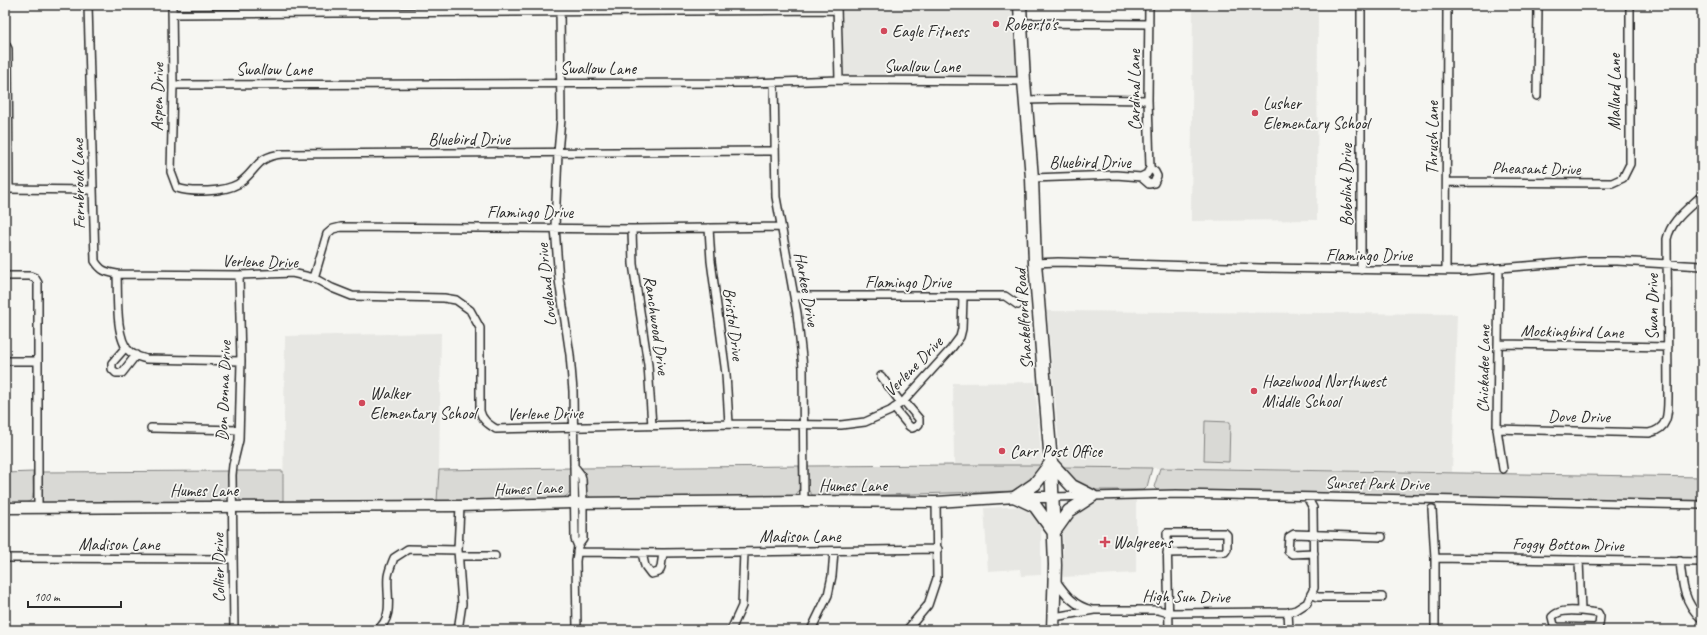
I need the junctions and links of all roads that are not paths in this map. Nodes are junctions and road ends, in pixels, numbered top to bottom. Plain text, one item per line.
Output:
1 (88, 5) edge
2 (172, 5) edge
3 (1020, 5) edge
4 (1150, 5) edge
5 (1360, 5) edge
6 (1446, 5) edge
7 (1538, 5) edge
8 (1630, 5) edge
9 (837, 7) edge
10 (560, 8) edge
11 (172, 14) junction
12 (1020, 23) junction
13 (1149, 24) junction
14 (5, 43) edge
15 (838, 80) junction
16 (1024, 81) junction
17 (561, 83) junction
18 (774, 83) junction
19 (173, 84) junction
20 (1537, 96) dead end
21 (1026, 100) junction
22 (1148, 100) junction
23 (774, 151) junction
24 (558, 153) junction
25 (1146, 173) joint
26 (1032, 178) junction
27 (1623, 178) joint
28 (1447, 182) junction
29 (177, 188) joint
30 (7, 189) edge
31 (93, 190) junction
32 (1702, 195) edge
33 (555, 227) junction
34 (780, 227) junction
35 (632, 228) junction
36 (709, 228) junction
37 (1036, 263) junction
38 (1667, 263) junction
39 (1702, 266) edge
40 (1499, 268) junction
41 (1362, 270) junction
42 (1446, 270) junction
43 (117, 274) junction
44 (239, 275) junction
45 (5, 276) edge
46 (314, 278) junction
47 (794, 296) junction
48 (963, 297) junction
49 (1018, 305) dead end
50 (1499, 344) junction
51 (126, 347) junction
52 (1668, 347) junction
53 (136, 355) junction
54 (5, 361) edge
55 (37, 361) junction
56 (240, 361) junction
57 (881, 376) dead end
58 (902, 402) junction
59 (894, 408) junction
60 (729, 424) junction
61 (804, 425) junction
62 (652, 426) junction
63 (574, 427) junction
64 (151, 428) dead end
65 (1660, 429) joint
66 (239, 430) junction
67 (1498, 430) junction
68 (1051, 463) junction
69 (1503, 469) dead end
70 (1092, 496) junction
71 (1016, 497) junction
72 (1052, 497) junction
73 (1307, 497) junction
74 (804, 501) junction
75 (579, 502) junction
76 (936, 502) junction
77 (1702, 505) edge
78 (233, 506) junction
79 (460, 506) junction
80 (38, 507) junction
81 (5, 508) edge
82 (1432, 509) dead end
83 (1054, 532) junction
84 (1314, 535) junction
85 (1382, 536) dead end
86 (577, 549) junction
87 (938, 549) junction
88 (642, 552) junction
89 (744, 552) junction
90 (834, 552) junction
91 (459, 553) junction
92 (663, 553) junction
93 (1167, 553) junction
94 (1314, 553) junction
95 (495, 556) dead end
96 (5, 558) edge
97 (1435, 558) junction
98 (233, 559) junction
99 (1579, 560) junction
100 (1680, 562) junction
101 (1702, 562) edge
102 (1056, 581) junction
103 (1311, 594) junction
104 (1382, 597) dead end
105 (1094, 610) junction
106 (1581, 611) junction
107 (1288, 612) junction
108 (1169, 613) junction
109 (1054, 617) junction
110 (1702, 619) edge
111 (234, 630) edge
112 (377, 630) edge
113 (458, 630) edge
114 (577, 630) edge
115 (731, 630) edge
116 (811, 630) edge
117 (907, 630) edge
118 (1053, 630) edge
119 (1169, 630) edge
120 (1289, 630) edge
121 (1435, 630) edge

1 - 31 street, Fernbrook Lane
2 - 11 street, Aspen Drive
3 - 12 main road, Shackelford Road
4 - 13 street, Cardinal Lane
5 - 41 street, Bobolink Drive
6 - 28 street, Thrush Lane
7 - 20 street
8 - 27 street, Mallard Lane
9 - 10 street
9 - 15 street
10 - 11 street
10 - 17 street, Loveland Drive
11 - 19 street, Aspen Drive
12 - 13 street
12 - 16 main road, Shackelford Road
13 - 22 street, Cardinal Lane
14 - 30 street
15 - 16 street, Swallow Lane
15 - 18 street, Swallow Lane
16 - 21 main road, Shackelford Road
17 - 18 street, Swallow Lane
17 - 19 street, Swallow Lane
17 - 24 street, Loveland Drive
18 - 23 street, Harkee Drive
19 - 29 street, Aspen Drive
21 - 22 street
21 - 26 main road, Shackelford Road
22 - 25 street, Cardinal Lane
23 - 24 street, Bluebird Drive
23 - 34 street, Harkee Drive
24 - 29 street, Bluebird Drive
24 - 33 street, Loveland Drive
25 - 26 street, Bluebird Drive
26 - 37 main road, Shackelford Road
27 - 28 street, Pheasant Drive
28 - 42 street, Thrush Lane
30 - 31 street
31 - 43 street, Fernbrook Lane
32 - 38 street, Swan Drive
33 - 35 street, Flamingo Drive
33 - 46 street, Flamingo Drive
33 - 63 street, Loveland Drive
34 - 36 street, Flamingo Drive
34 - 47 street, Harkee Drive
35 - 36 street, Flamingo Drive
35 - 62 street, Ranchwood Drive
36 - 60 street, Bristol Drive
37 - 41 street, Flamingo Drive
37 - 68 main road, Shackelford Road
38 - 39 street, Flamingo Drive
38 - 40 street, Flamingo Drive
38 - 52 street, Swan Drive
40 - 42 street, Flamingo Drive
40 - 50 street, Chickadee Lane
41 - 42 street, Flamingo Drive
43 - 44 street, Verlene Drive
43 - 51 street
44 - 46 street, Verlene Drive
44 - 56 street, Don Donna Drive
45 - 55 street
46 - 63 street, Verlene Drive
47 - 48 street, Flamingo Drive
47 - 61 street, Harkee Drive
48 - 49 street, Flamingo Drive
48 - 58 street, Verlene Drive
50 - 52 street, Mockingbird Lane
50 - 67 street, Chickadee Lane
51 - 53 street
51 - 53 street
52 - 65 street, Swan Drive
53 - 56 street
54 - 55 street
55 - 80 street
56 - 66 street, Don Donna Drive
57 - 58 street
58 - 59 street, Verlene Drive
58 - 59 street
59 - 61 street, Verlene Drive
60 - 61 street, Verlene Drive
60 - 62 street, Verlene Drive
61 - 74 street, Harkee Drive
62 - 63 street, Verlene Drive
63 - 75 street, Loveland Drive
64 - 66 street
65 - 67 street, Dove Drive
66 - 78 street, Don Donna Drive
67 - 69 street, Chickadee Lane
68 - 70 main road
68 - 71 main road
68 - 72 main road, Shackelford Road
70 - 72 street, Sunset Park Drive
70 - 73 street, Sunset Park Drive
70 - 83 main road
71 - 72 street, Humes Lane
71 - 76 street, Humes Lane
71 - 83 main road
72 - 83 main road, Shackelford Road
73 - 77 street, Sunset Park Drive
73 - 84 street
74 - 75 street, Humes Lane
74 - 76 street, Humes Lane
75 - 79 street, Humes Lane
75 - 86 street, Loveland Drive
76 - 87 street
78 - 79 street, Humes Lane
78 - 80 street, Humes Lane
78 - 98 street, Collier Drive
79 - 91 street
80 - 81 street, Humes Lane
82 - 97 street
83 - 102 main road, Shackelford Road
84 - 85 street
84 - 94 street
84 - 94 street
86 - 88 street, Madison Lane
86 - 114 street, Loveland Drive
87 - 90 street, Madison Lane
87 - 117 street
88 - 92 street, Madison Lane
88 - 92 street
89 - 90 street, Madison Lane
89 - 92 street, Madison Lane
89 - 115 street
90 - 116 street
91 - 95 street
91 - 112 street
91 - 113 street
93 - 93 street
93 - 108 street
94 - 103 street
96 - 98 street, Madison Lane
97 - 99 street, Foggy Bottom Drive
97 - 121 street
98 - 111 street, Collier Drive
99 - 100 street, Foggy Bottom Drive
99 - 106 street
100 - 101 street, Foggy Bottom Drive
100 - 110 street
102 - 105 street
102 - 109 main road, Shackelford Road
103 - 104 street
103 - 107 street, High Sun Drive
105 - 108 street, High Sun Drive
105 - 109 street, High Sun Drive
106 - 106 street
107 - 108 street, High Sun Drive
107 - 120 street
108 - 119 street
109 - 118 main road, Shackelford Road

